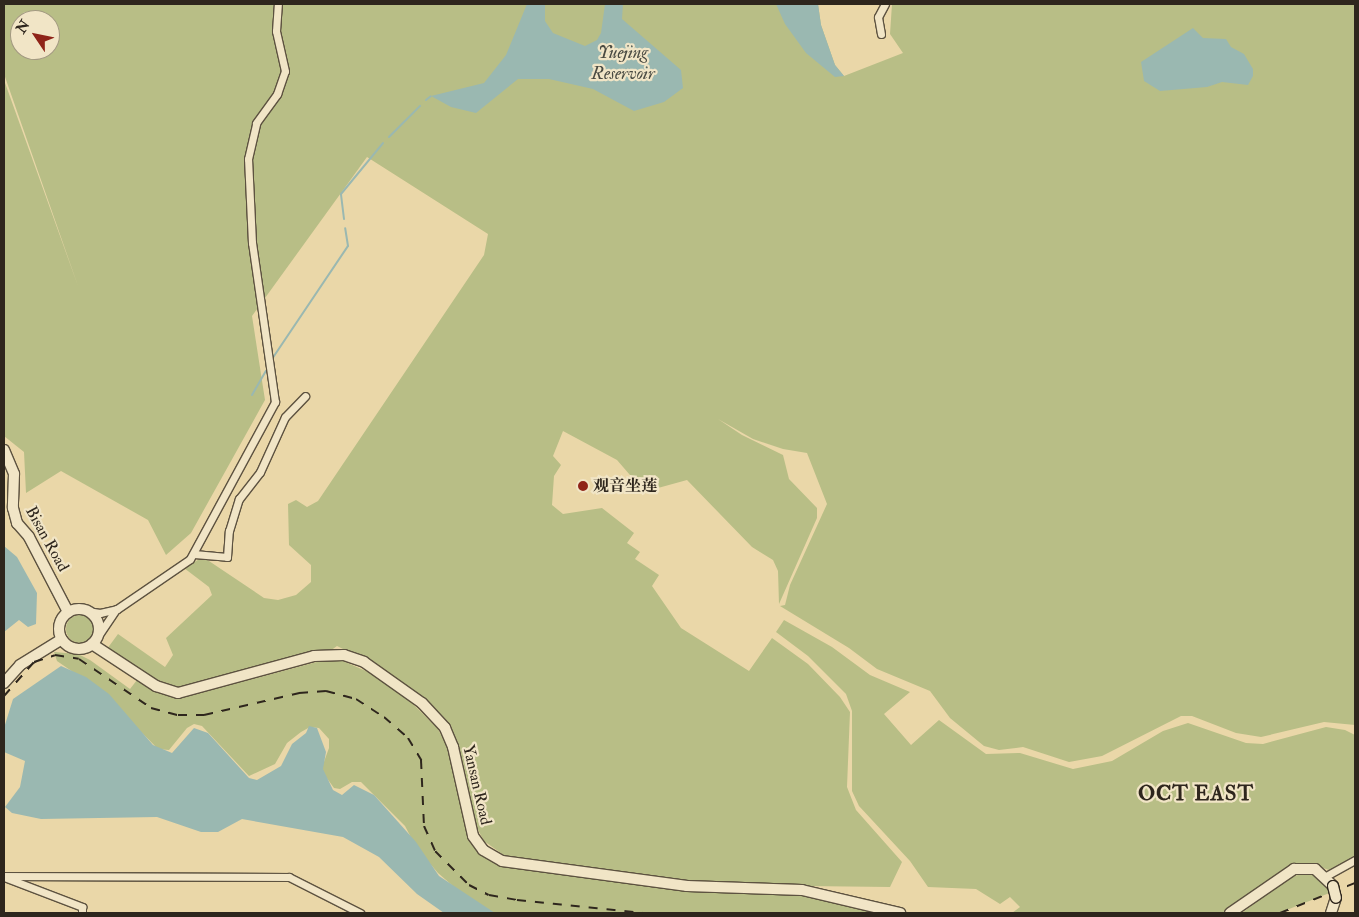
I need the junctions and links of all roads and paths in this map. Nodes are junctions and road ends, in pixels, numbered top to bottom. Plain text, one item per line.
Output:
1 (278, 4) edge
2 (885, 4) edge
3 (881, 34) dead end
4 (305, 396) dead end
5 (4, 450) edge
6 (194, 554) junction
7 (116, 609) junction
8 (87, 611) junction
9 (68, 612) junction
10 (62, 639) junction
11 (95, 640) junction
12 (4, 683) edge
13 (1355, 860) edge
14 (4, 876) edge
15 (1326, 876) junction
16 (82, 913) edge
17 (360, 913) edge
18 (900, 913) edge
19 (1230, 913) edge
20 (1331, 913) edge

1 - 6 street
2 - 3 street
4 - 6 street
5 - 9 main road, Bisan Road
6 - 7 street
7 - 8 street
7 - 11 street
8 - 9 main road
8 - 11 main road
9 - 10 main road
10 - 11 main road
10 - 12 main road
11 - 18 main road, Yansan Road
13 - 15 street
14 - 16 street
14 - 17 street
15 - 19 main road
15 - 20 main road, bridge

